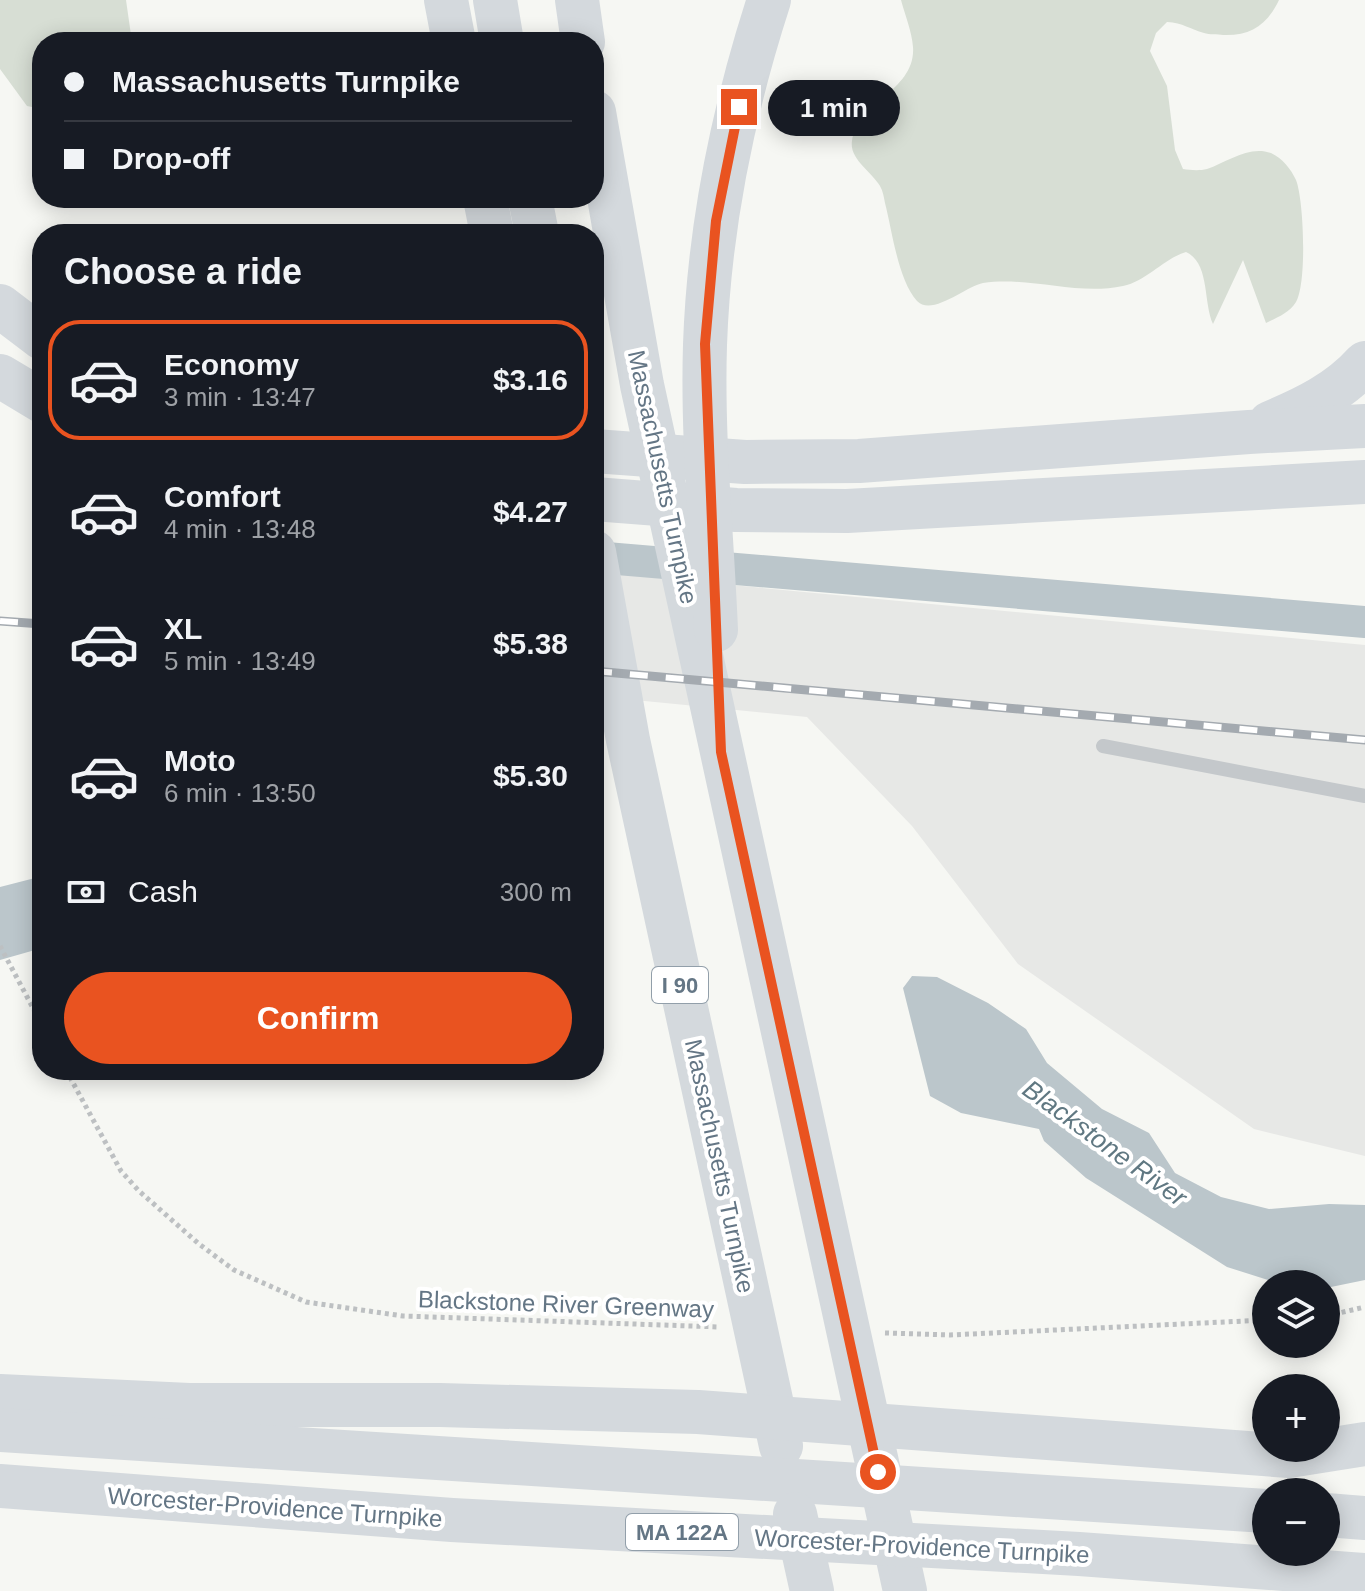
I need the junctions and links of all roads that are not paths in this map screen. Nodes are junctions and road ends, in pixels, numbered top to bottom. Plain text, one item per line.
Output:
1 (446, 0) edge
2 (495, 0) edge
3 (577, 0) edge
4 (769, 0) edge
5 (452, 32) edge
6 (500, 32) edge
7 (582, 32) edge
8 (604, 169) edge
9 (0, 306) edge
10 (32, 330) edge
11 (1365, 363) edge
12 (0, 376) edge
13 (32, 395) edge
14 (1365, 426) edge
15 (1249, 432) junction
16 (604, 452) edge
17 (1365, 482) edge
18 (604, 500) edge
19 (604, 607) edge
20 (604, 657) edge
21 (628, 740) junction
22 (1103, 746) dead end
23 (721, 752) junction
24 (1365, 796) edge
25 (0, 1396) edge
26 (0, 1430) edge
27 (1365, 1444) edge
28 (0, 1486) edge
29 (1252, 1510) edge
30 (1340, 1516) edge
31 (1365, 1518) edge
32 (1365, 1575) edge
33 (812, 1591) edge
34 (905, 1591) edge

1 - 5 highway
2 - 6 highway
3 - 7 highway
4 - 23 highway
8 - 23 highway, Massachusetts Turnpike
9 - 10 highway
11 - 15 highway
12 - 13 highway
14 - 15 highway
15 - 16 highway
17 - 18 highway
19 - 21 highway, Massachusetts Turnpike / I 90
20 - 21 highway
21 - 33 highway, Massachusetts Turnpike / I 90
22 - 24 lane
23 - 34 highway, Massachusetts Turnpike
25 - 27 highway
26 - 29 highway
28 - 32 highway, Worcester-Providence Turnpike / MA 122A
30 - 31 highway

